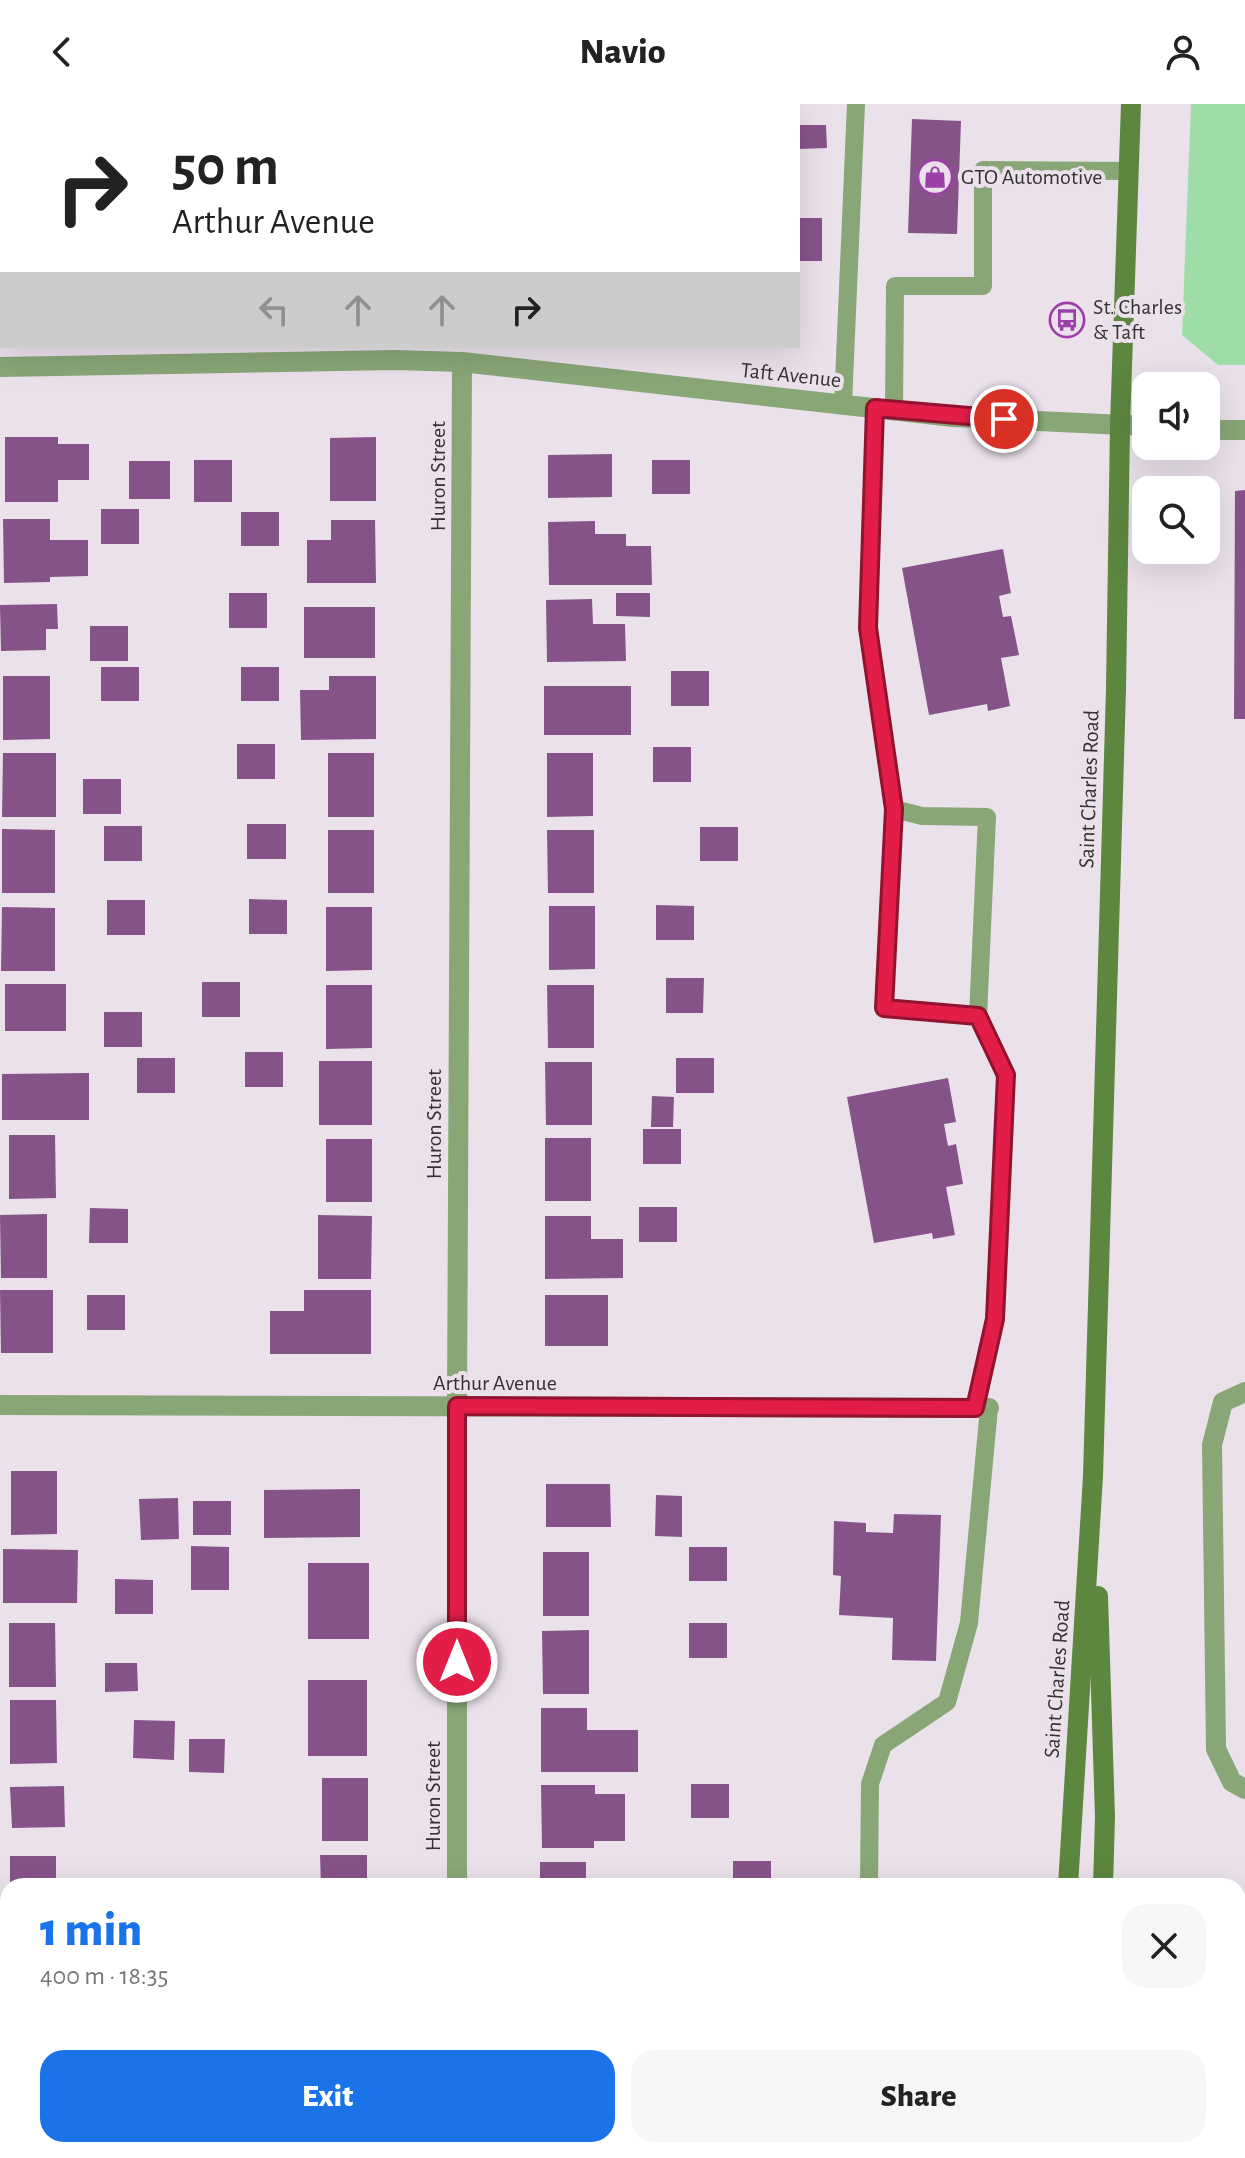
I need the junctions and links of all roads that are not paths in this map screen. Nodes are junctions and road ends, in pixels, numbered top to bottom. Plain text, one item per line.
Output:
1 (856, 104) edge
2 (1131, 104) edge
3 (1129, 171) junction
4 (395, 353) edge
5 (462, 362) junction
6 (0, 367) edge
7 (843, 404) junction
8 (885, 409) junction
9 (1120, 425) junction
10 (1132, 425) edge
11 (1220, 430) edge
12 (1245, 430) edge
13 (894, 809) junction
14 (978, 1016) junction
15 (1245, 1392) edge
16 (0, 1405) edge
17 (457, 1406) junction
18 (982, 1408) junction
19 (1093, 1476) junction
20 (1239, 1786) edge
21 (457, 1878) edge
22 (869, 1878) edge
23 (1068, 1878) edge
24 (1103, 1878) edge

1 - 7 lane
2 - 3 main road, Saint Charles Road
3 - 8 lane
3 - 9 main road, Saint Charles Road
4 - 5 street, Taft Avenue
4 - 6 street, Taft Avenue
5 - 7 street, Taft Avenue
5 - 17 street, Huron Street
7 - 8 street, Taft Avenue
8 - 9 street, Taft Avenue
8 - 13 lane
9 - 10 street, Taft Avenue
9 - 19 main road, Saint Charles Road
11 - 12 street
13 - 14 lane
13 - 14 lane
14 - 18 lane
15 - 20 street
16 - 17 street, Arthur Avenue
17 - 18 street, Arthur Avenue
17 - 21 street, Huron Street
18 - 22 lane
19 - 23 main road, Saint Charles Road
19 - 24 main road, Saint Charles Road

